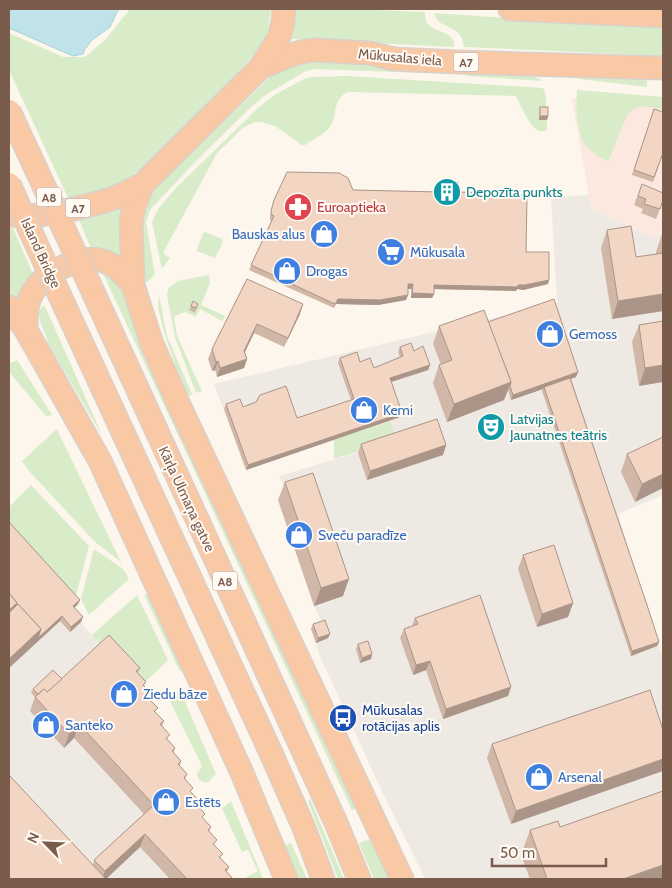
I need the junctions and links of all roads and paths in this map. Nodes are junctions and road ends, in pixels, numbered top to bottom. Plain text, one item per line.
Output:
1 (284, 9) edge
2 (510, 9) edge
3 (663, 16) edge
4 (260, 68) junction
5 (663, 68) edge
6 (9, 111) edge
7 (9, 184) edge
8 (143, 184) junction
9 (9, 215) edge
10 (133, 285) junction
11 (9, 307) edge
12 (26, 330) junction
13 (286, 879) edge
14 (324, 879) edge
15 (359, 879) edge
16 (402, 879) edge

1 - 4 highway, Mūkusalas iela
2 - 3 highway
4 - 5 highway, Mūkusalas iela / A7
4 - 8 highway, Mūkusalas iela / A7
6 - 15 highway, Kārļa Ulmaņa gatve / A8, bridge
7 - 14 highway, Island Bridge / A8, bridge
8 - 9 highway, Mūkusalas iela / A7
8 - 10 highway
10 - 12 highway
10 - 16 highway
11 - 12 highway
12 - 13 highway

